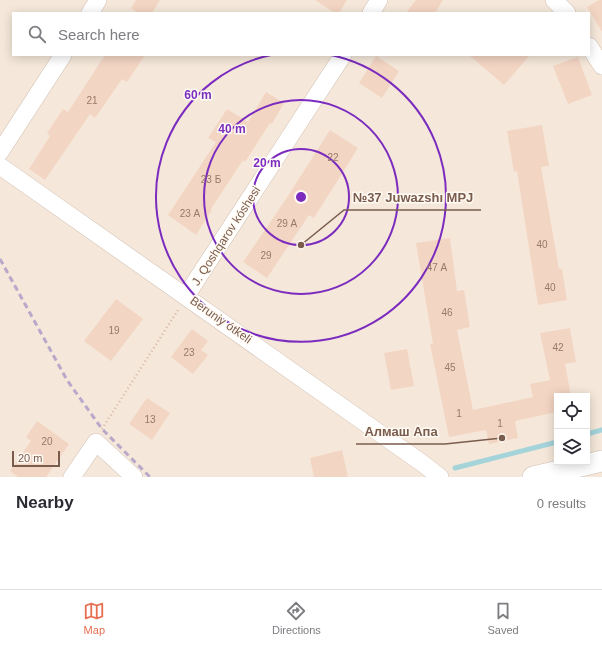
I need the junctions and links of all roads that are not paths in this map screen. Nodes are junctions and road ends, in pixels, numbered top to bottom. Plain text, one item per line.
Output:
1 (98, 0) edge
2 (379, 0) edge
3 (554, 0) edge
4 (91, 12) edge
5 (372, 12) edge
6 (566, 12) edge
7 (590, 48) edge
8 (62, 56) edge
9 (342, 56) edge
10 (602, 66) edge
11 (0, 152) edge
12 (0, 166) edge
13 (186, 296) junction
14 (602, 461) edge
15 (72, 477) edge
16 (134, 477) edge
17 (440, 477) edge
18 (533, 477) edge

1 - 4 street
2 - 5 street
3 - 6 street
7 - 10 street
8 - 11 street
9 - 13 street, J. Qoshqarov kóshesi
12 - 13 street, Beruniy ótkeli
13 - 17 street, Beruniy ótkeli
14 - 18 street
15 - 16 street

